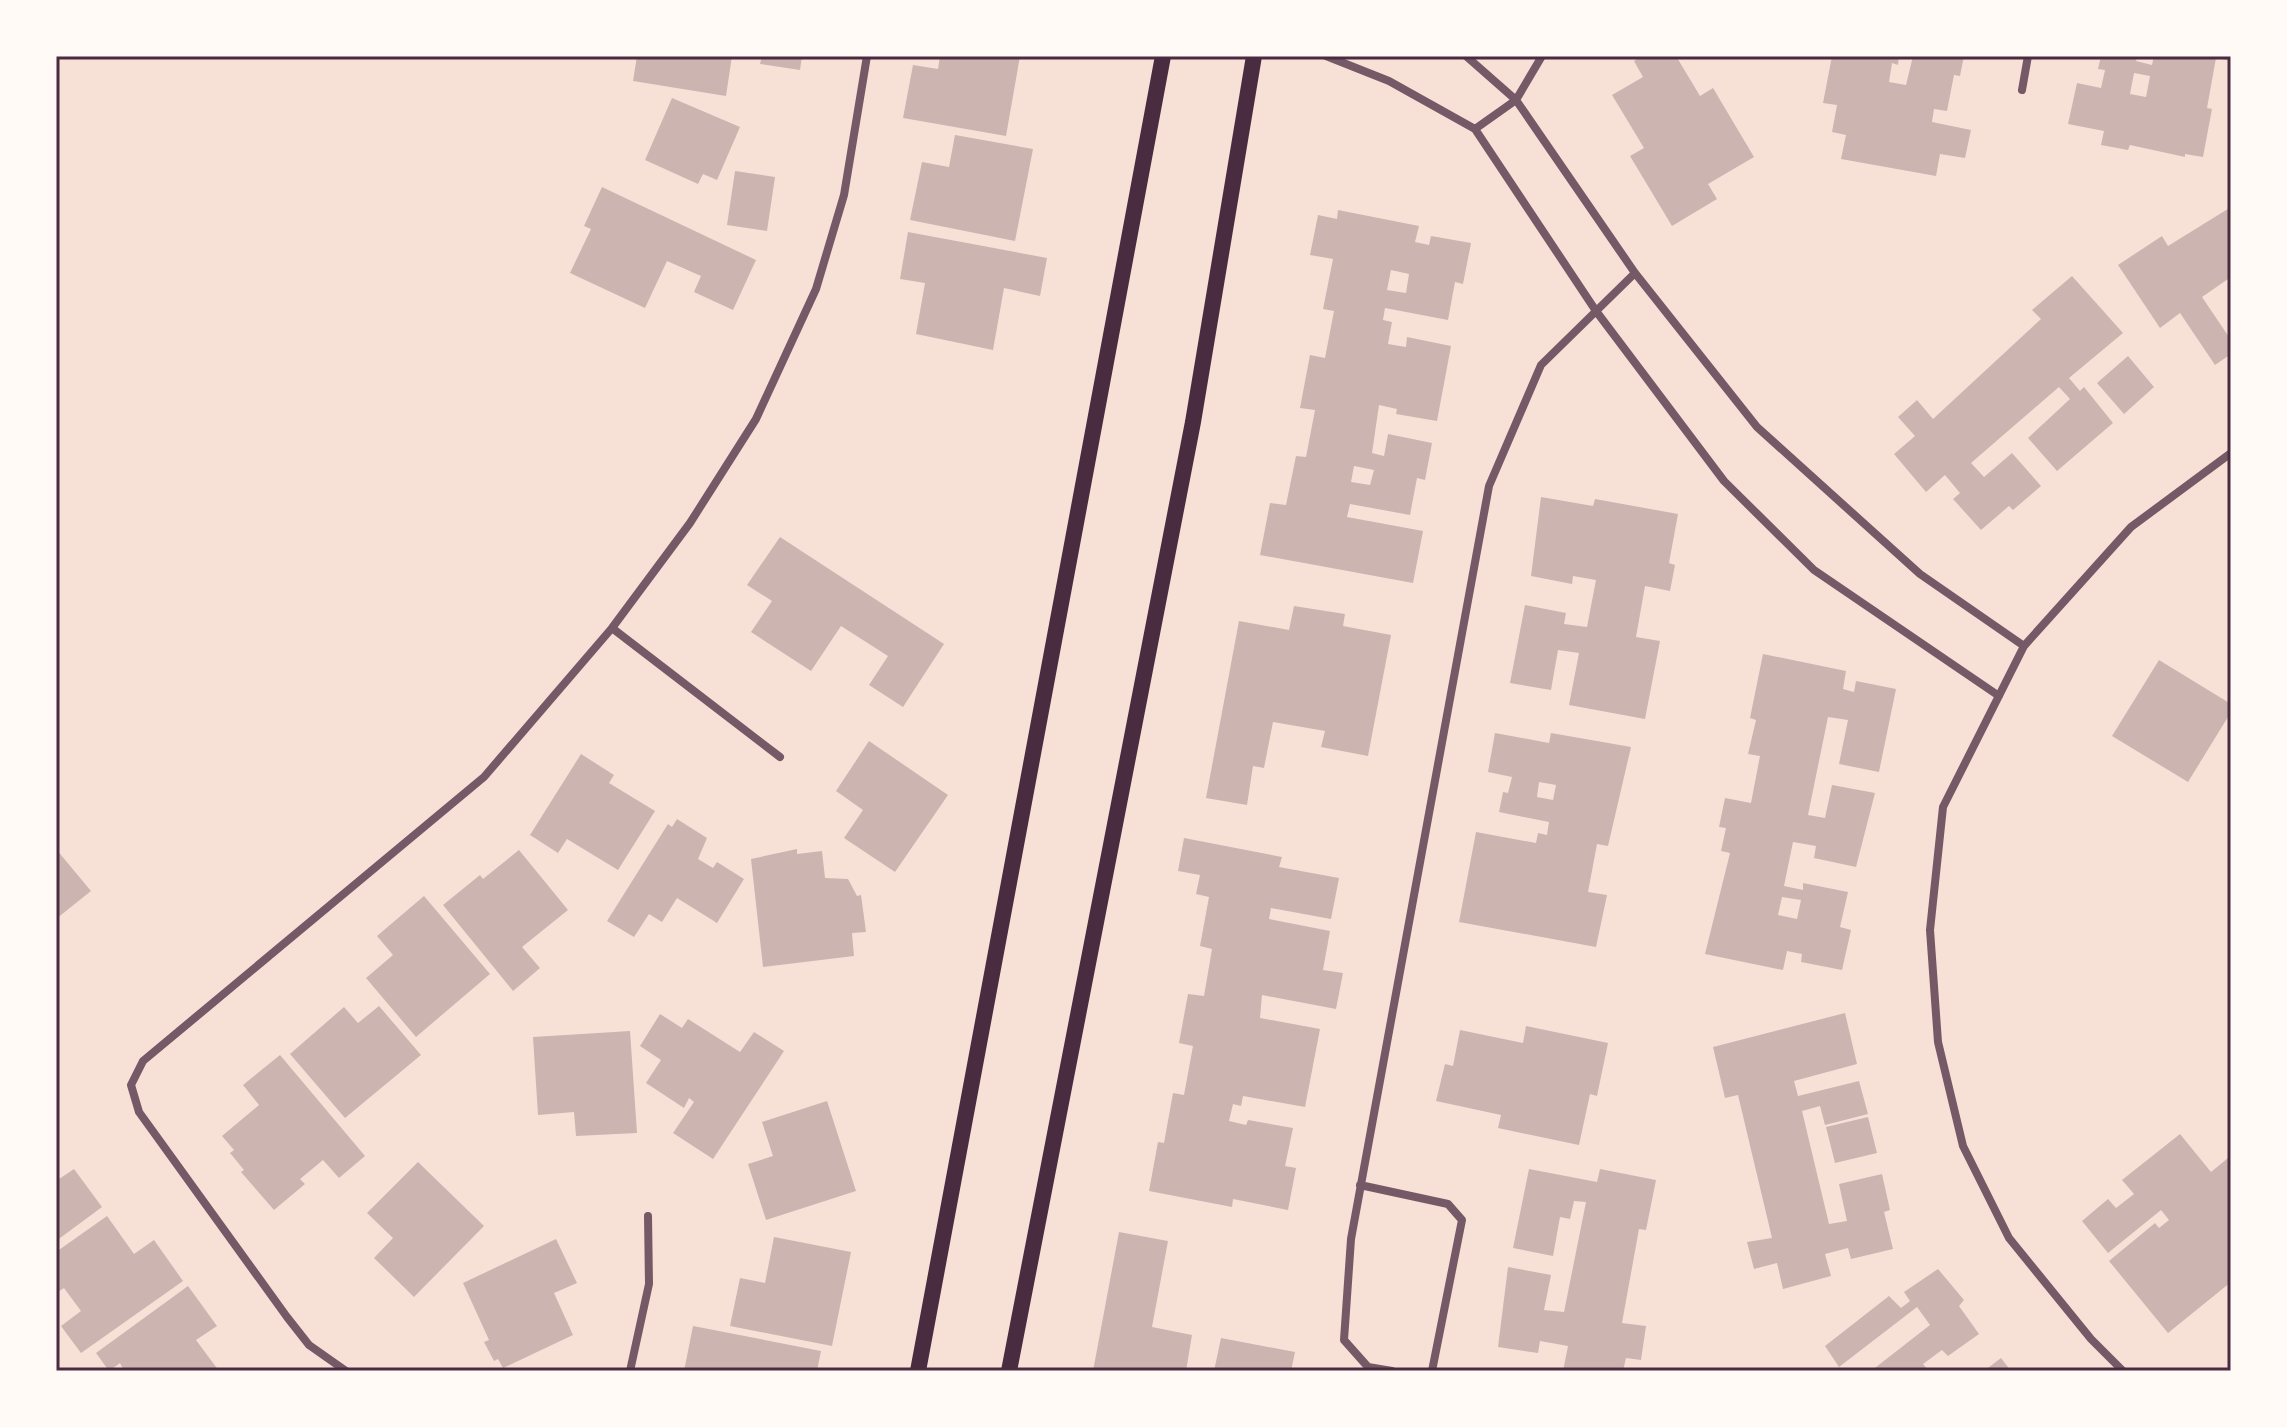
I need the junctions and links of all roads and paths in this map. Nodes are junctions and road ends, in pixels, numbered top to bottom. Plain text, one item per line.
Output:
1 (867, 56) edge
2 (1163, 56) edge
3 (1254, 56) edge
4 (1326, 56) edge
5 (1466, 56) edge
6 (1542, 56) edge
7 (2028, 56) edge
8 (2022, 90) dead end
9 (1516, 100) junction
10 (1475, 129) junction
11 (1635, 273) junction
12 (1596, 311) junction
13 (2231, 453) edge
14 (612, 628) junction
15 (2024, 646) junction
16 (1999, 696) junction
17 (780, 757) dead end
18 (1360, 1185) junction
19 (648, 1216) dead end
20 (346, 1371) edge
21 (630, 1371) edge
22 (918, 1371) edge
23 (1009, 1371) edge
24 (1392, 1371) edge
25 (1432, 1371) edge
26 (2123, 1371) edge

1 - 14 street
2 - 22 main road
3 - 23 main road
4 - 10 street
5 - 9 street
6 - 9 street
7 - 8 street
9 - 10 street
9 - 11 street
10 - 12 street
11 - 12 street
11 - 15 street
12 - 16 street
12 - 18 street
13 - 15 street
14 - 17 street
14 - 20 street
15 - 16 street
16 - 26 street
18 - 24 street
18 - 25 street
19 - 21 street

